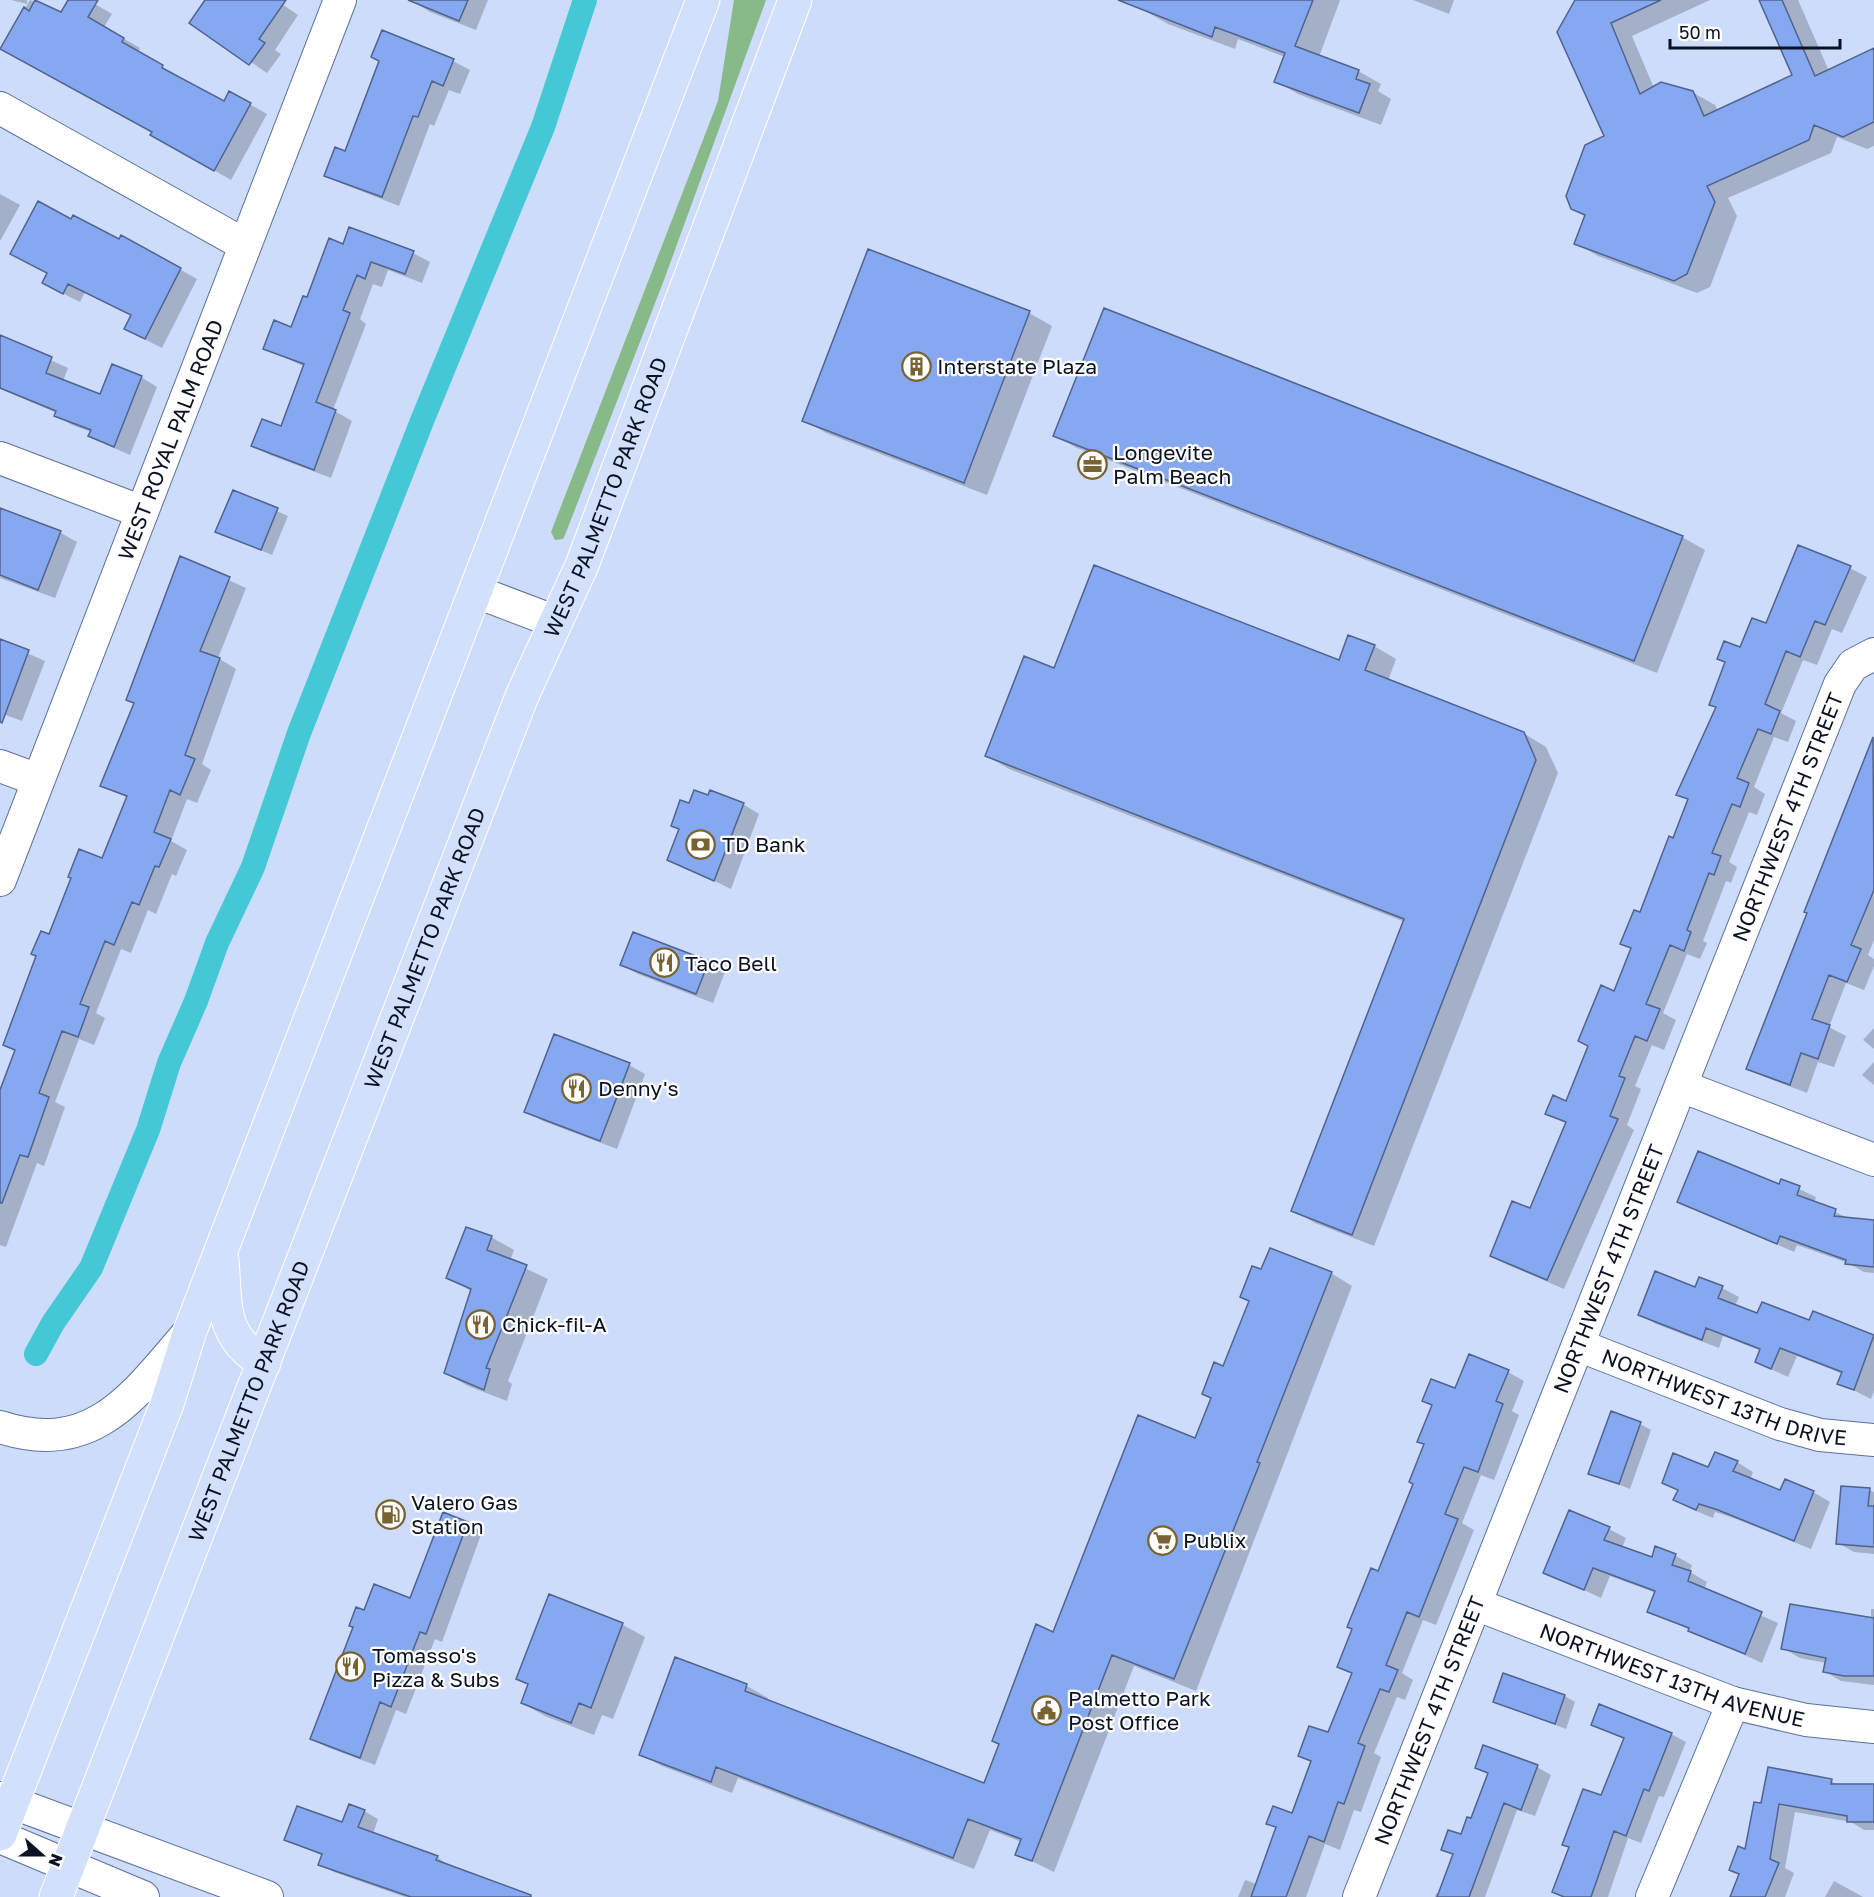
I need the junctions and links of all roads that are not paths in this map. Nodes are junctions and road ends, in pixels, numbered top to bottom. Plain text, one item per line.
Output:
1 (340, 0) edge
2 (703, 0) edge
3 (795, 0) edge
4 (0, 108) edge
5 (245, 245) junction
6 (0, 458) edge
7 (142, 512) junction
8 (477, 592) junction
9 (556, 622) junction
10 (1874, 654) edge
11 (0, 766) edge
12 (38, 780) junction
13 (0, 880) edge
14 (1681, 1086) junction
15 (1874, 1160) edge
16 (221, 1252) junction
17 (190, 1331) junction
18 (1578, 1345) junction
19 (264, 1364) junction
20 (0, 1427) edge
21 (1874, 1440) edge
22 (1475, 1604) junction
23 (1733, 1703) junction
24 (1874, 1727) edge
25 (6, 1800) edge
26 (82, 1829) junction
27 (0, 1836) edge
28 (67, 1867) junction
29 (56, 1897) edge
30 (144, 1897) edge
31 (267, 1897) edge
32 (1359, 1897) edge
33 (1652, 1897) edge

1 - 5 street, WEST ROYAL PALM ROAD
2 - 8 main road
3 - 9 main road, WEST PALMETTO PARK ROAD
4 - 5 street
5 - 7 street, WEST ROYAL PALM ROAD
6 - 7 street
7 - 12 street, WEST ROYAL PALM ROAD
8 - 9 street
8 - 16 main road
9 - 19 main road, WEST PALMETTO PARK ROAD
10 - 14 street, NORTHWEST 4TH STREET
11 - 12 street
12 - 13 street, WEST ROYAL PALM ROAD
14 - 15 street
14 - 18 street, NORTHWEST 4TH STREET
16 - 17 main road
16 - 19 main road
17 - 20 street
17 - 25 main road
18 - 21 street, NORTHWEST 13TH DRIVE
18 - 22 street, NORTHWEST 4TH STREET
19 - 26 main road, WEST PALMETTO PARK ROAD
22 - 23 street, NORTHWEST 13TH AVENUE
22 - 32 street, NORTHWEST 4TH STREET
23 - 24 street, NORTHWEST 13TH AVENUE
23 - 33 street
25 - 26 street
25 - 27 main road
26 - 28 main road, WEST PALMETTO PARK ROAD
26 - 31 street
27 - 28 street
28 - 29 main road, WEST PALMETTO PARK ROAD
28 - 30 street

